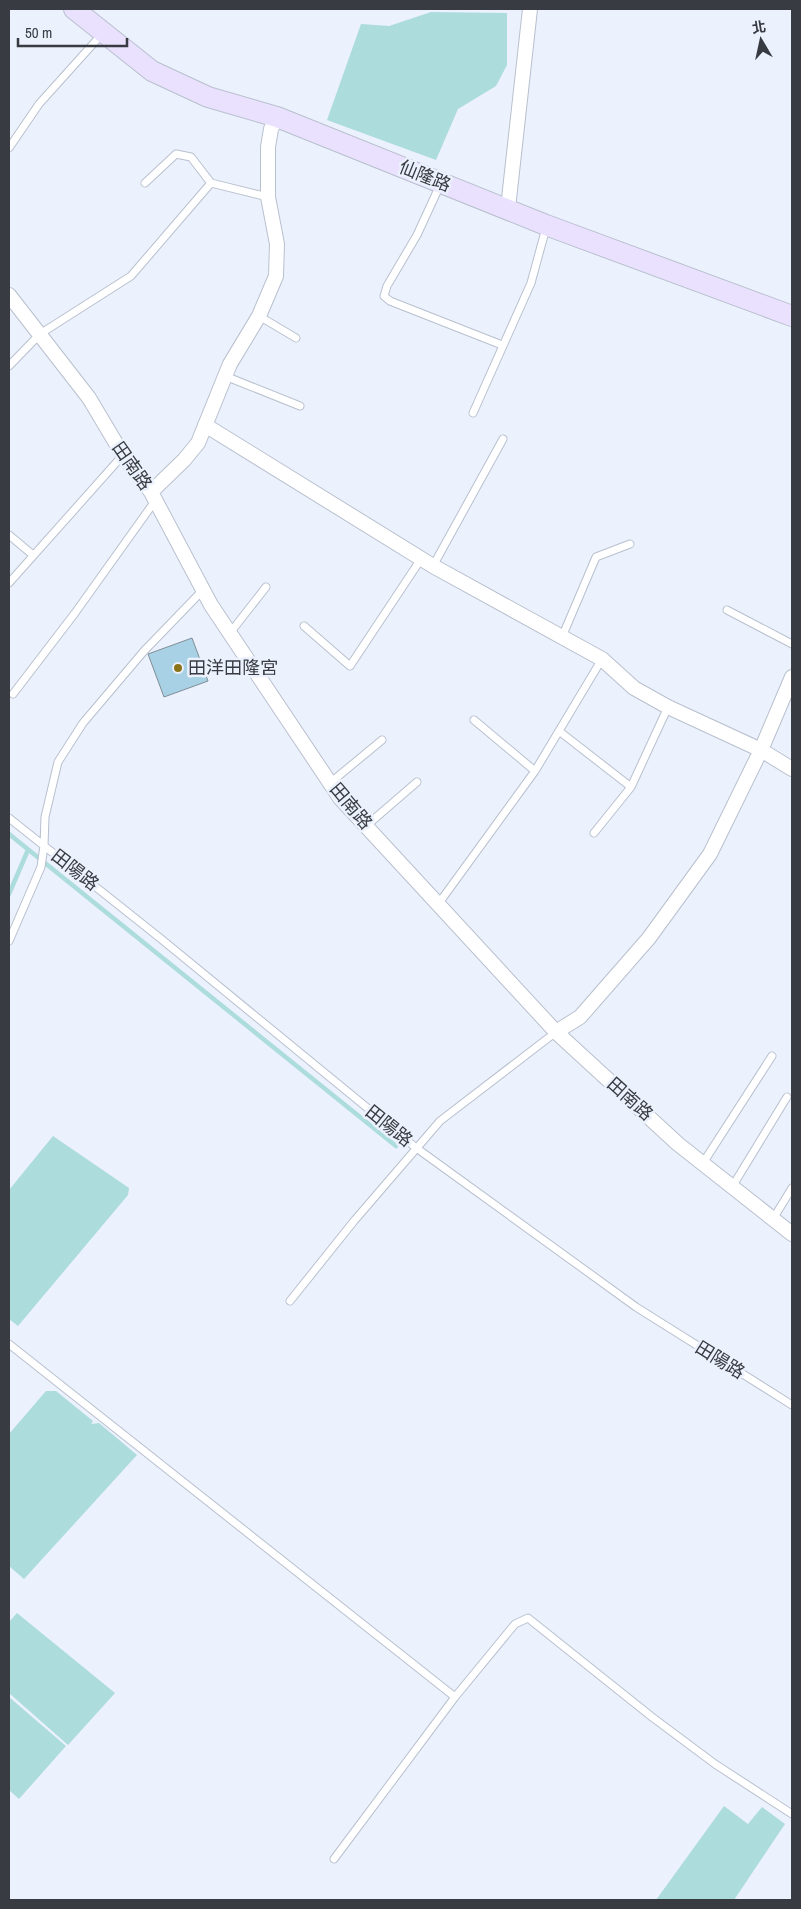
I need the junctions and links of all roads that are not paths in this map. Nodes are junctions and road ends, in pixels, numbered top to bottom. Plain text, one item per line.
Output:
1 (74, 9) edge
2 (530, 9) edge
3 (103, 33) junction
4 (277, 117) junction
5 (9, 148) edge
6 (145, 183) dead end
7 (211, 183) junction
8 (441, 183) junction
9 (268, 197) junction
10 (508, 208) junction
11 (546, 225) junction
12 (9, 296) edge
13 (259, 316) junction
14 (792, 316) edge
15 (40, 334) junction
16 (296, 338) dead end
17 (502, 344) junction
18 (9, 366) edge
19 (225, 376) junction
20 (300, 406) dead end
21 (473, 413) dead end
22 (205, 425) junction
23 (503, 440) dead end
24 (123, 455) junction
25 (153, 496) junction
26 (9, 535) edge
27 (630, 544) dead end
28 (33, 555) junction
29 (427, 563) junction
30 (9, 583) edge
31 (266, 587) dead end
32 (203, 590) junction
33 (727, 610) dead end
34 (304, 626) dead end
35 (230, 633) junction
36 (562, 637) junction
37 (792, 644) edge
38 (602, 659) junction
39 (792, 677) edge
40 (13, 694) dead end
41 (668, 707) junction
42 (474, 720) dead end
43 (558, 731) junction
44 (382, 740) dead end
45 (761, 750) junction
46 (792, 769) edge
47 (535, 771) junction
48 (417, 782) dead end
49 (330, 783) junction
50 (631, 787) junction
51 (9, 818) edge
52 (366, 826) junction
53 (594, 833) dead end
54 (44, 849) junction
55 (438, 903) junction
56 (9, 941) edge
57 (556, 1032) junction
58 (772, 1056) dead end
59 (787, 1097) dead end
60 (415, 1147) junction
61 (703, 1163) junction
62 (732, 1187) junction
63 (792, 1188) edge
64 (774, 1219) junction
65 (792, 1234) edge
66 (290, 1301) dead end
67 (9, 1344) edge
68 (792, 1405) edge
69 (455, 1697) junction
70 (792, 1814) edge
71 (334, 1859) dead end

1 - 3 street, 仙隆路
2 - 10 street
3 - 4 street, 仙隆路
3 - 5 lane
4 - 8 street, 仙隆路
4 - 9 street
6 - 7 lane
7 - 9 lane
7 - 15 lane
8 - 10 street, 仙隆路
8 - 17 lane
9 - 13 street
10 - 11 street, 仙隆路
11 - 14 street, 仙隆路
11 - 17 lane
12 - 15 street, 田南路
13 - 16 lane
13 - 19 street
15 - 18 lane
15 - 24 street, 田南路
17 - 21 lane
19 - 20 lane
19 - 22 street
22 - 25 street
22 - 29 street
23 - 29 lane
24 - 25 street, 田南路
24 - 28 lane
25 - 32 street, 田南路
25 - 40 lane
26 - 28 lane
27 - 36 lane
28 - 30 lane
29 - 34 lane
29 - 36 street
31 - 35 lane
32 - 35 street, 田南路
32 - 54 lane
33 - 37 lane
35 - 49 street, 田南路
36 - 38 street
38 - 41 street
38 - 43 lane
39 - 45 street
41 - 45 street
41 - 50 lane
42 - 47 lane
43 - 47 lane
43 - 50 lane
44 - 49 lane
45 - 46 street
45 - 57 street
47 - 55 lane
48 - 52 lane
49 - 52 street, 田南路
50 - 53 lane
51 - 54 lane, 田陽路
52 - 55 street, 田南路
54 - 56 lane
54 - 60 lane, 田陽路
55 - 57 street, 田南路
57 - 60 lane
57 - 61 street, 田南路
58 - 61 lane
59 - 62 lane
60 - 66 lane
60 - 68 lane, 田陽路
61 - 62 street, 田南路
62 - 64 street, 田南路
63 - 64 lane
64 - 65 street, 田南路
67 - 69 lane
69 - 70 lane
69 - 71 lane

